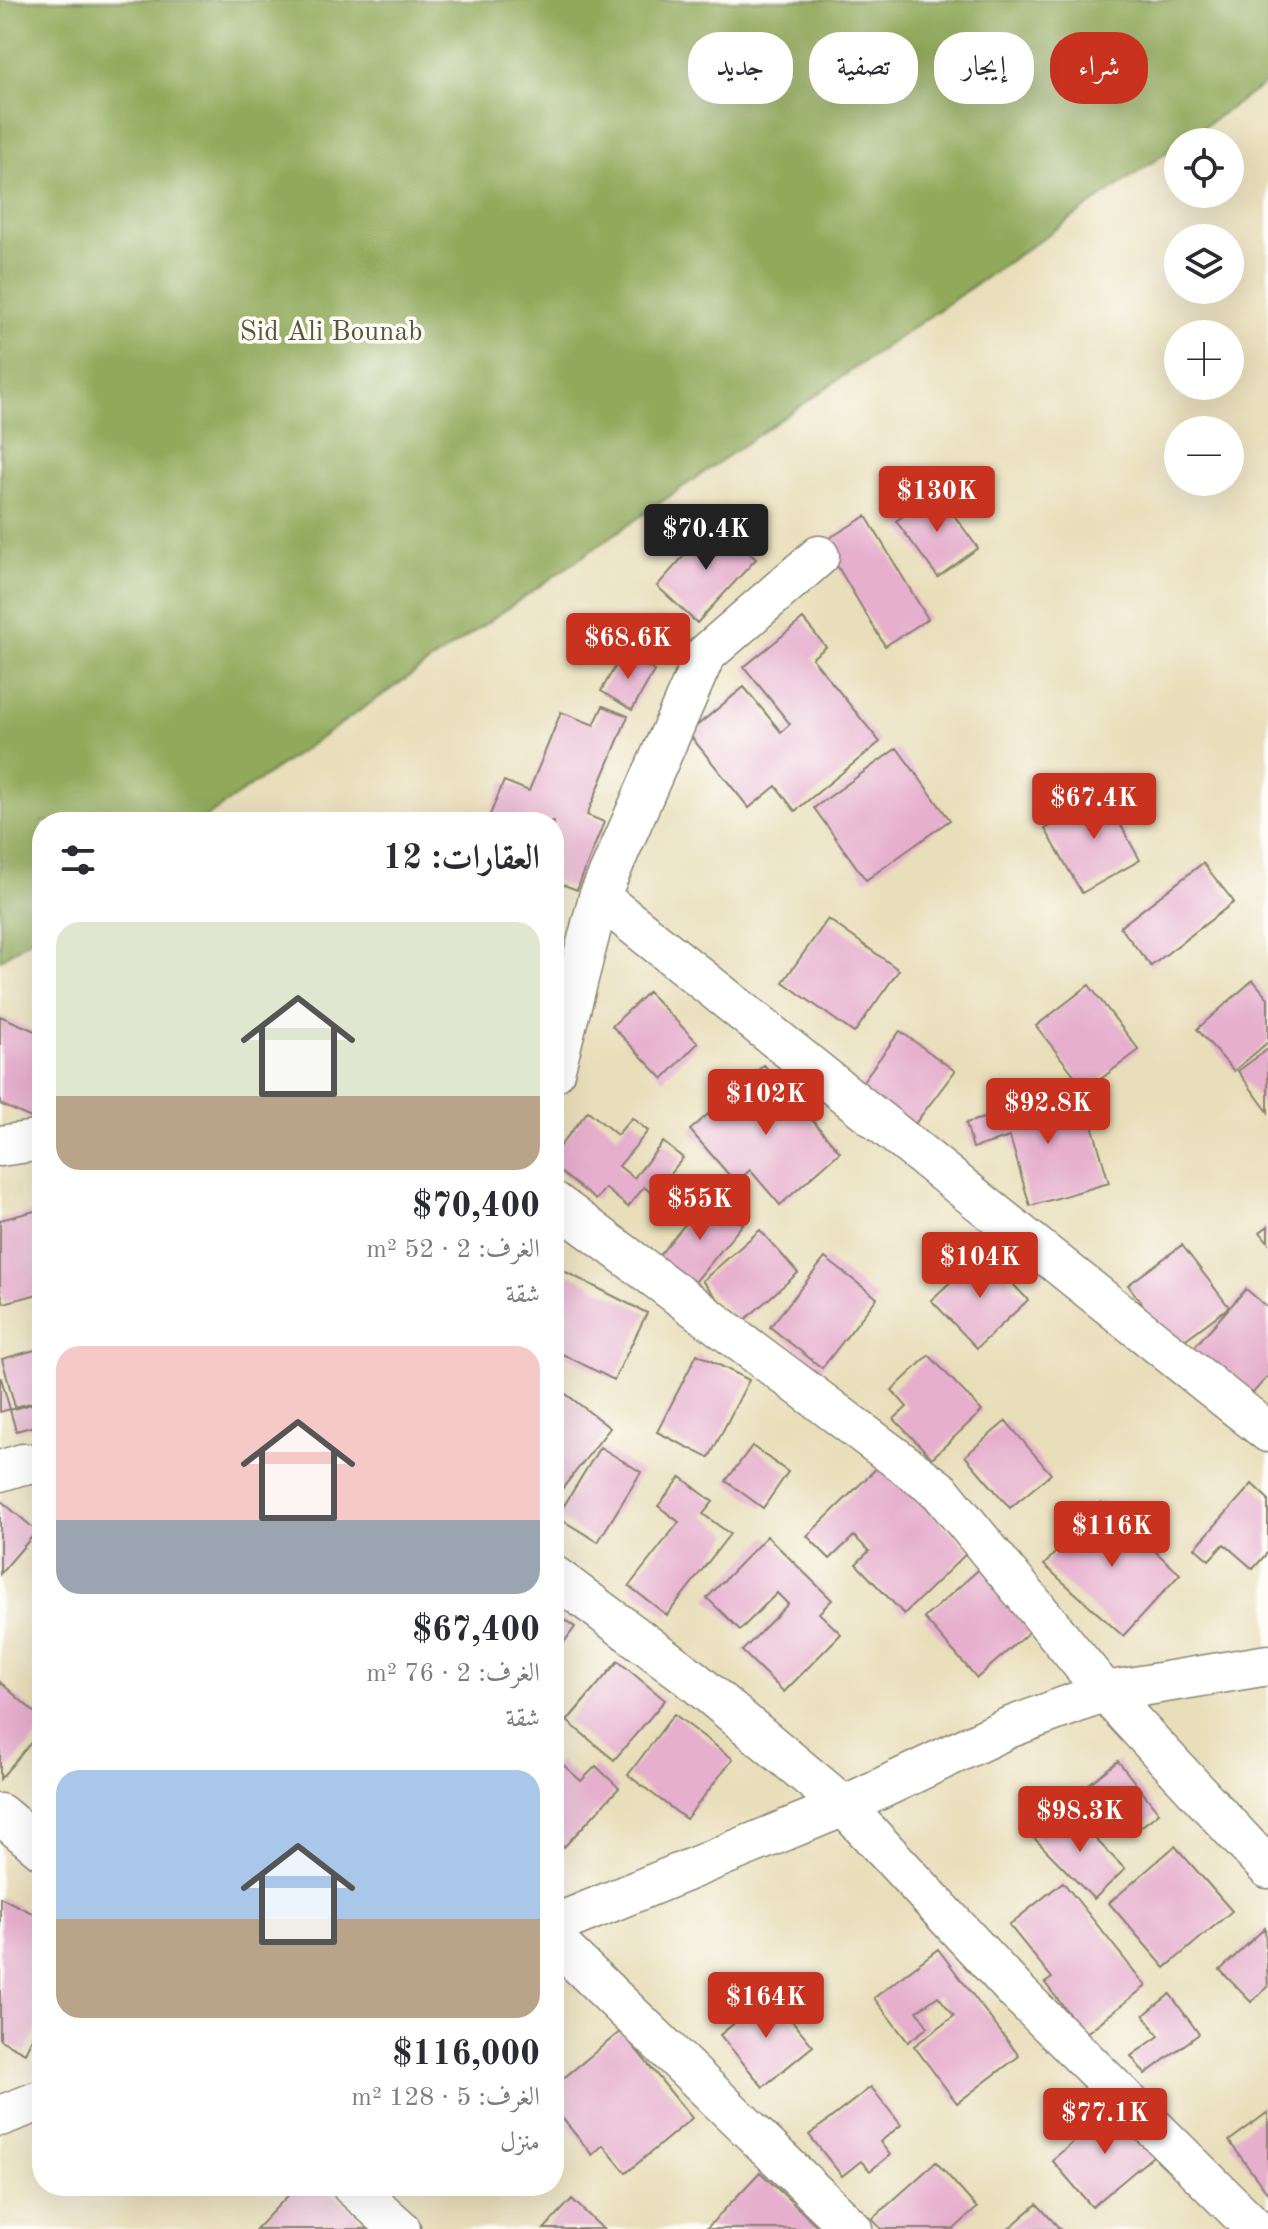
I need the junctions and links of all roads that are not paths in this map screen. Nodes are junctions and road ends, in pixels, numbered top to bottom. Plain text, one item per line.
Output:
1 (819, 556) dead end
2 (599, 897) junction
3 (564, 1033) edge
4 (32, 1141) edge
5 (0, 1146) edge
6 (564, 1209) edge
7 (1268, 1432) edge
8 (32, 1464) edge
9 (0, 1471) edge
10 (564, 1583) edge
11 (1268, 1665) edge
12 (1105, 1692) junction
13 (844, 1806) junction
14 (0, 1814) edge
15 (32, 1841) edge
16 (1268, 1868) edge
17 (564, 1921) edge
18 (564, 1950) edge
19 (32, 2104) edge
20 (0, 2116) edge
21 (363, 2196) edge
22 (400, 2229) edge
23 (852, 2229) edge
24 (1256, 2229) edge

1 - 2 street
2 - 3 street
2 - 7 street
4 - 5 street
6 - 12 street
8 - 9 street
10 - 13 street
11 - 12 street
12 - 13 street
12 - 16 street
13 - 17 street
13 - 24 street
14 - 15 street
18 - 23 street
19 - 20 street
21 - 22 street

